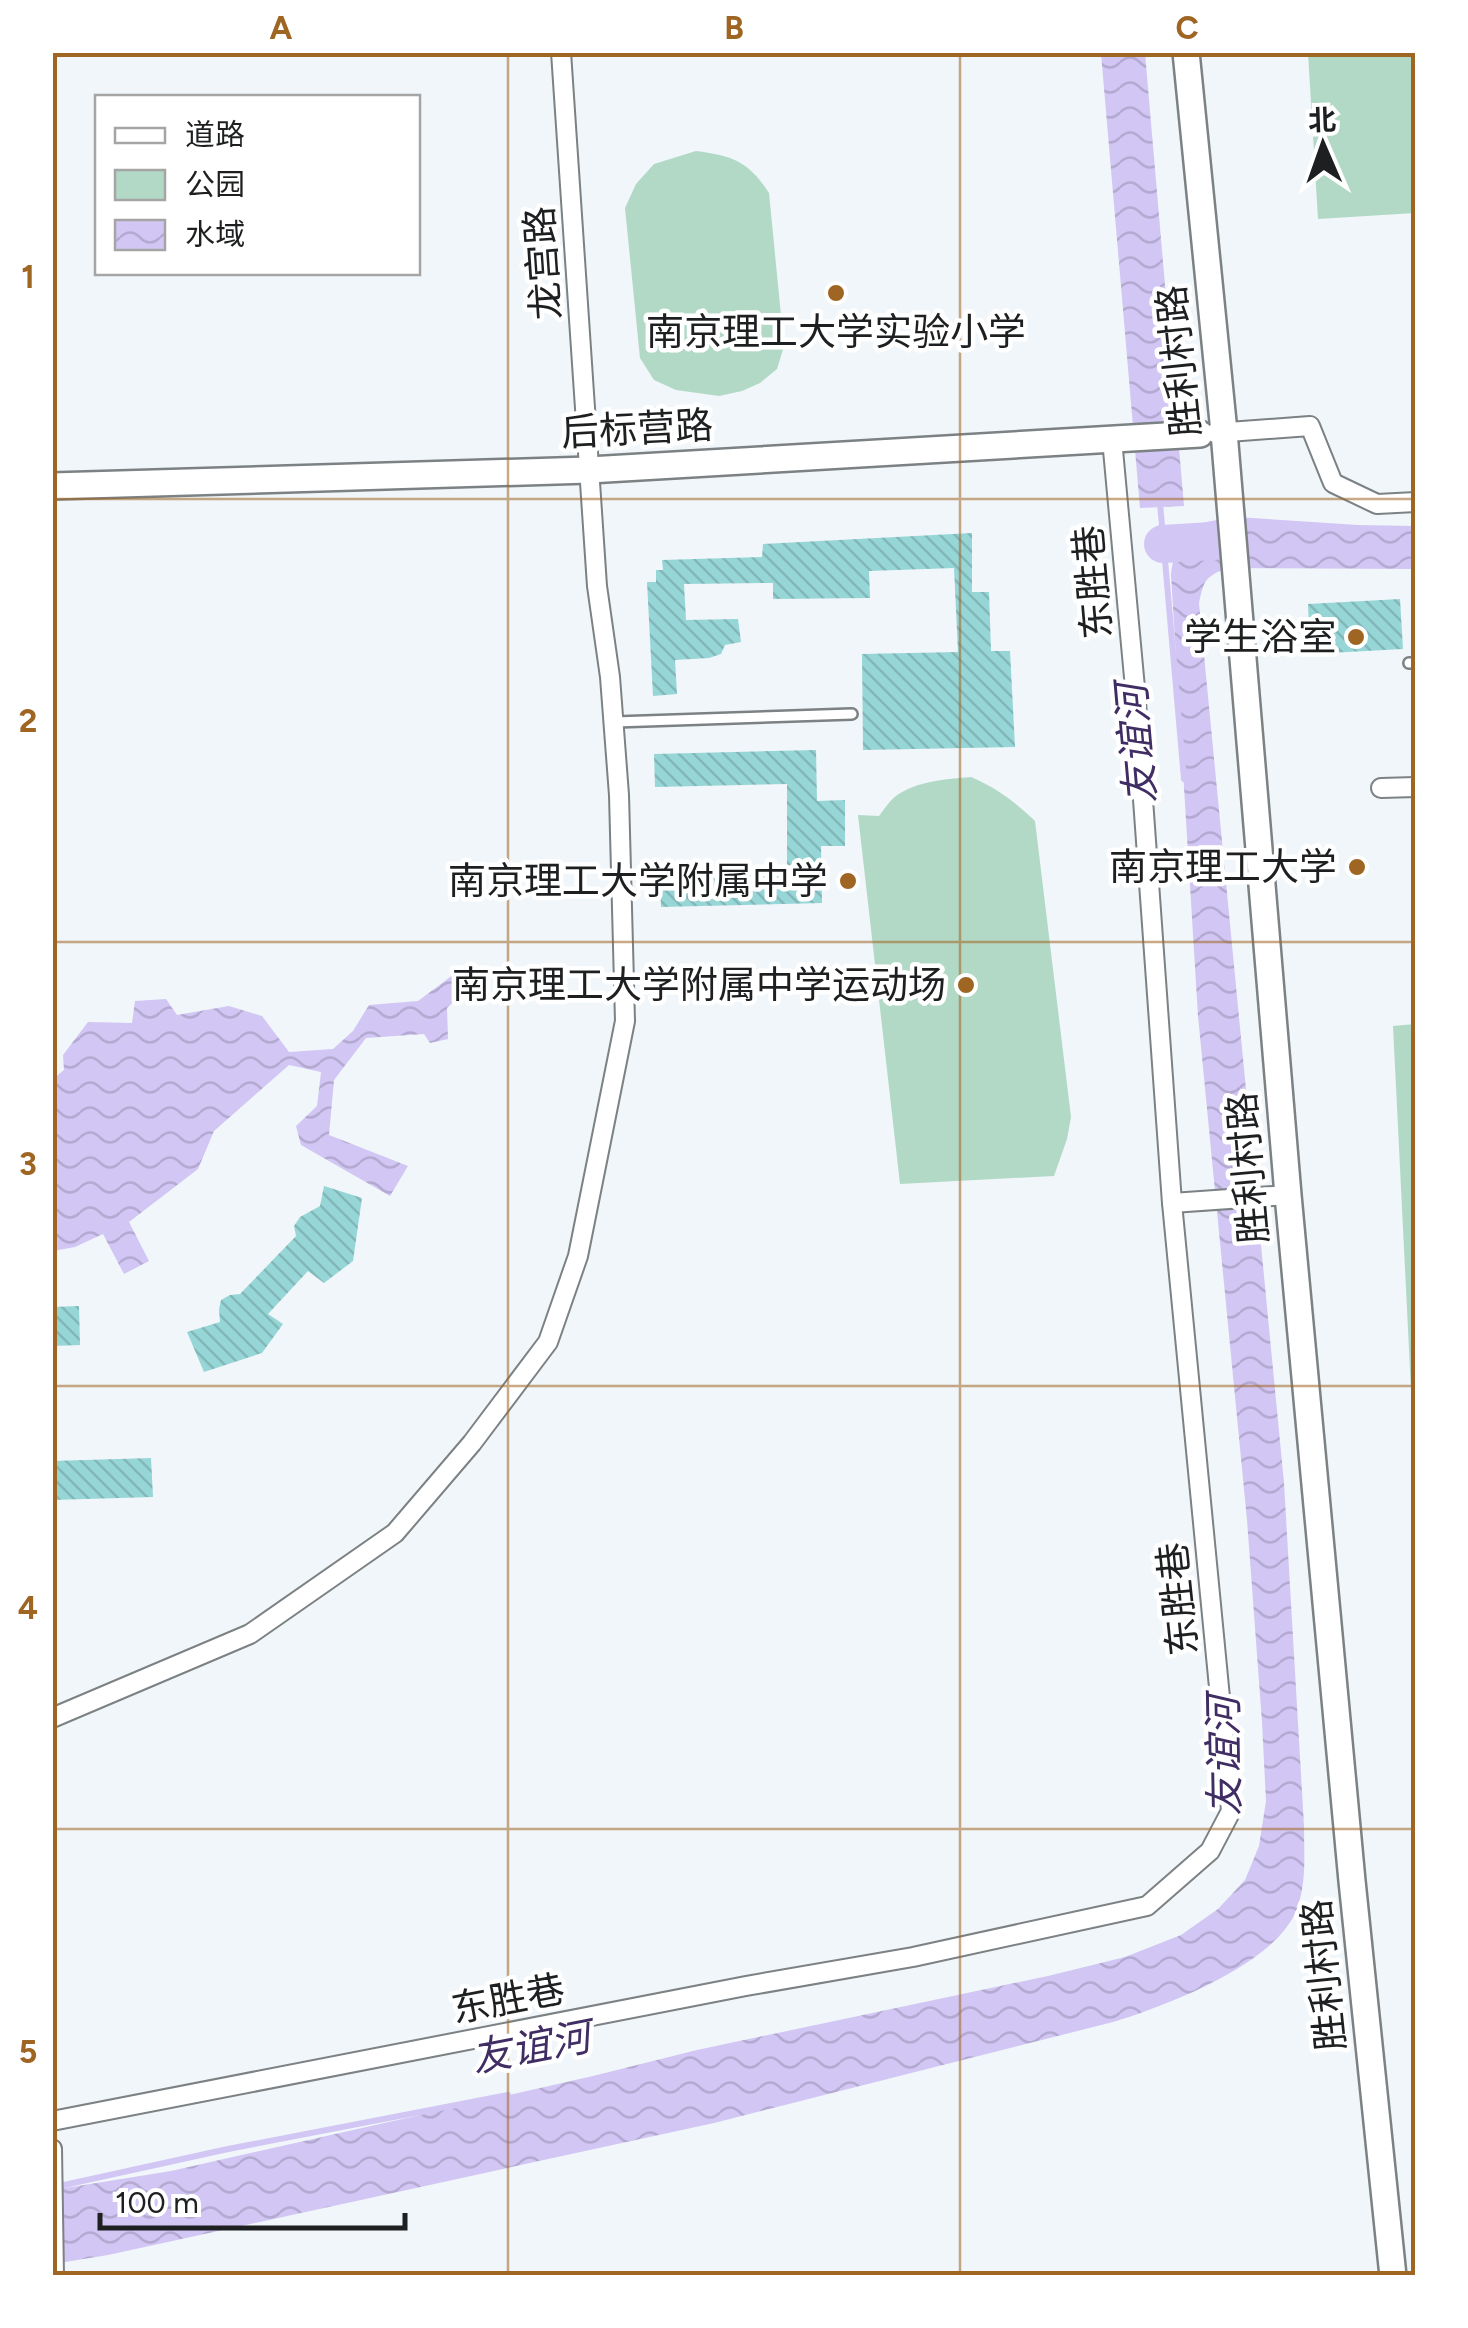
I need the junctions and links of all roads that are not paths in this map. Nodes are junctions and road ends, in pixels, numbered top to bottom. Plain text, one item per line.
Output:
1 (561, 52) edge
2 (1186, 52) edge
3 (1212, 433) junction
4 (1112, 439) junction
5 (590, 470) junction
6 (52, 486) edge
7 (1416, 502) edge
8 (852, 714) dead end
9 (613, 722) junction
10 (1416, 787) edge
11 (1381, 788) dead end
12 (1288, 1195) junction
13 (1182, 1202) junction
14 (52, 1718) edge
15 (52, 2121) edge
16 (52, 2148) edge
17 (54, 2267) edge
18 (1393, 2276) edge

1 - 5 street, 龙宫路
2 - 3 street, 胜利村路
3 - 4 street, 后标营路
3 - 7 street
3 - 12 street, 胜利村路
4 - 5 street, 后标营路
4 - 13 street, 东胜巷
5 - 6 street, 后标营路
5 - 9 street, 龙宫路
8 - 9 lane
9 - 14 street, 龙宫路
10 - 11 street
12 - 13 street
12 - 18 street, 胜利村路
13 - 15 street, 东胜巷
16 - 17 street

